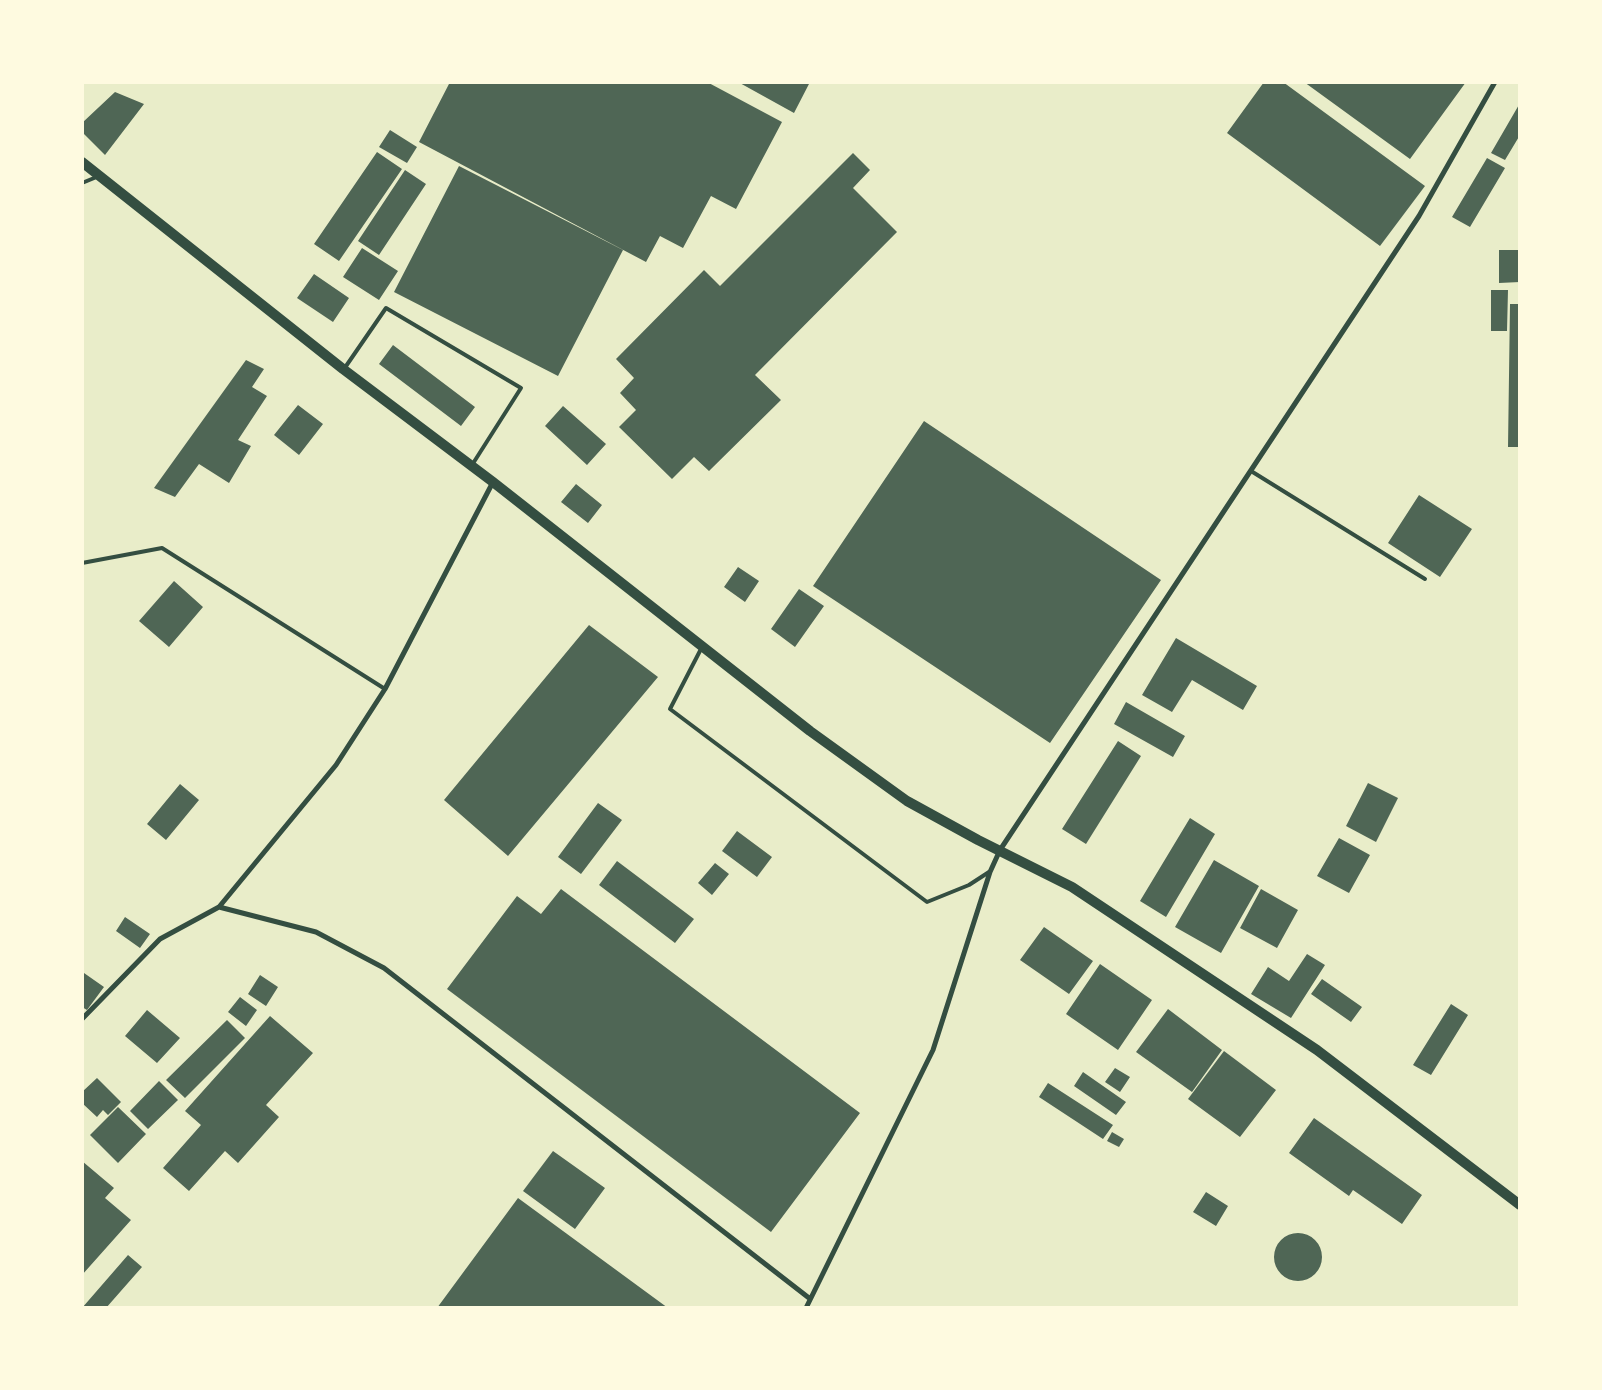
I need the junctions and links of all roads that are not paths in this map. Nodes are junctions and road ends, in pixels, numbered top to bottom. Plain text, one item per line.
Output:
1 (1495, 82) edge
2 (82, 162) edge
3 (101, 175) junction
4 (82, 183) edge
5 (343, 370) junction
6 (472, 466) junction
7 (1250, 471) junction
8 (493, 482) junction
9 (82, 563) edge
10 (1425, 579) dead end
11 (703, 645) junction
12 (384, 689) junction
13 (1000, 850) junction
14 (990, 872) junction
15 (220, 907) junction
16 (82, 1019) edge
17 (1520, 1205) edge
18 (809, 1298) junction
19 (806, 1308) edge

1 - 7 street
2 - 3 main road
3 - 4 lane
3 - 5 main road
5 - 6 main road
5 - 6 lane
6 - 8 main road
7 - 10 lane
7 - 13 street
8 - 11 main road
8 - 12 street
9 - 12 lane
11 - 13 main road
11 - 14 lane
12 - 15 street
13 - 14 street
13 - 17 main road
14 - 18 street
15 - 16 street
15 - 18 street
18 - 19 street

